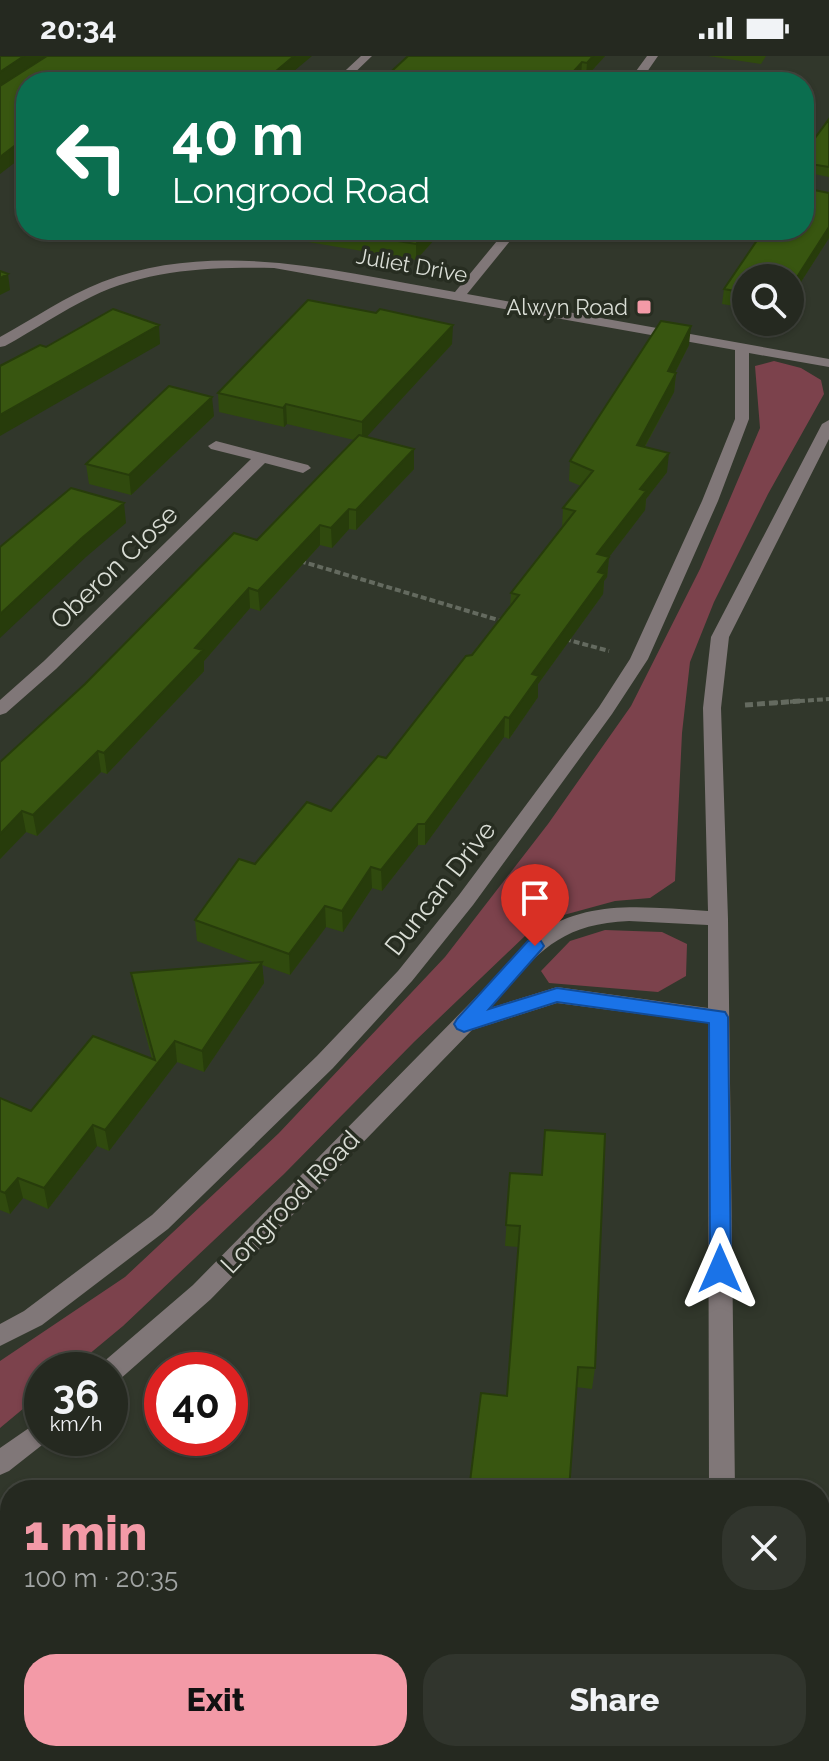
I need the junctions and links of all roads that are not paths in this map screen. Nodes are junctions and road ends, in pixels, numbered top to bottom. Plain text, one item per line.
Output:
1 (367, 56) edge
2 (350, 72) edge
3 (505, 240) edge
4 (459, 296) junction
5 (0, 343) edge
6 (742, 349) junction
7 (829, 363) edge
8 (829, 424) edge
9 (216, 446) dead end
10 (261, 458) junction
11 (303, 468) dead end
12 (0, 709) edge
13 (718, 919) junction
14 (719, 1017) junction
15 (464, 1024) junction
16 (0, 1336) edge
17 (128, 1356) edge
18 (24, 1444) edge
19 (0, 1463) edge
20 (722, 1480) edge

1 - 2 street
3 - 4 street
4 - 5 street, Juliet Drive
4 - 6 street, Juliet Drive
6 - 7 street, Juliet Drive
6 - 16 street, Duncan Drive
8 - 13 street
9 - 10 street
10 - 11 street
10 - 12 street, Oberon Close
13 - 14 street
13 - 15 street, Longrood Road
14 - 15 street, Longrood Road
14 - 20 street
15 - 17 street, Longrood Road
18 - 19 street

